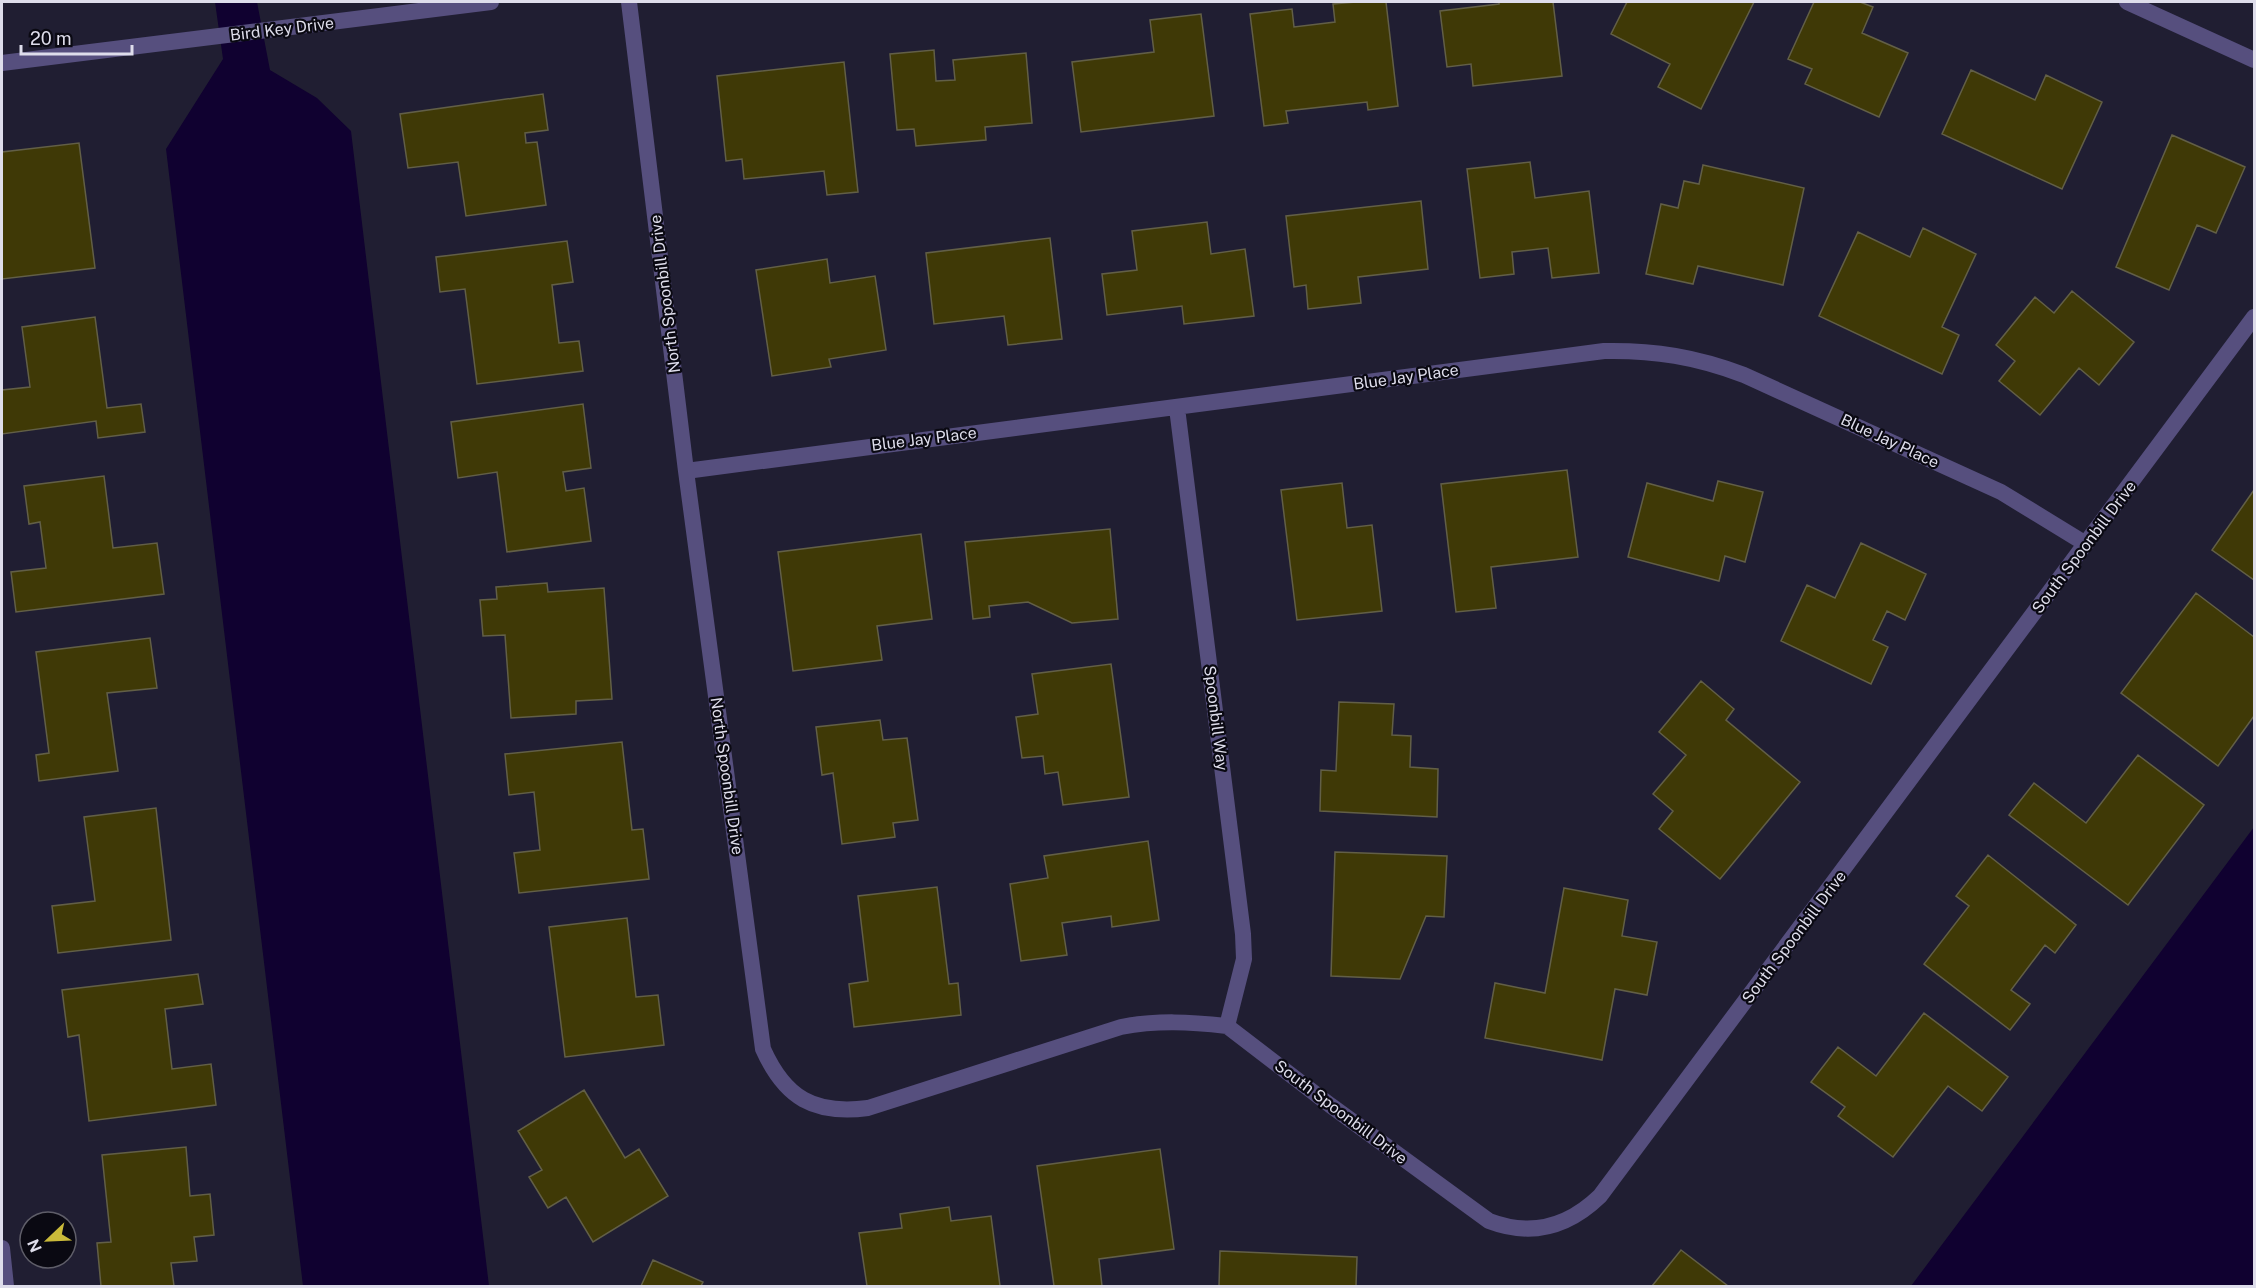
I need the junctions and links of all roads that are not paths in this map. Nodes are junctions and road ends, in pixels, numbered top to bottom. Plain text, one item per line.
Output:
1 (491, 2) edge
2 (629, 2) edge
3 (2127, 2) edge
4 (2254, 60) edge
5 (2, 63) edge
6 (2254, 317) edge
7 (1177, 408) junction
8 (686, 471) junction
9 (2086, 544) junction
10 (1227, 1026) junction
11 (2, 1248) edge
12 (6, 1287) edge

1 - 5 street, Bird Key Drive
2 - 8 street, North Spoonbill Drive
3 - 4 street
6 - 9 street, South Spoonbill Drive
7 - 8 street, Blue Jay Place
7 - 9 street, Blue Jay Place
7 - 10 street, Spoonbill Way
8 - 10 street, North Spoonbill Drive
9 - 10 street, South Spoonbill Drive
11 - 12 street

